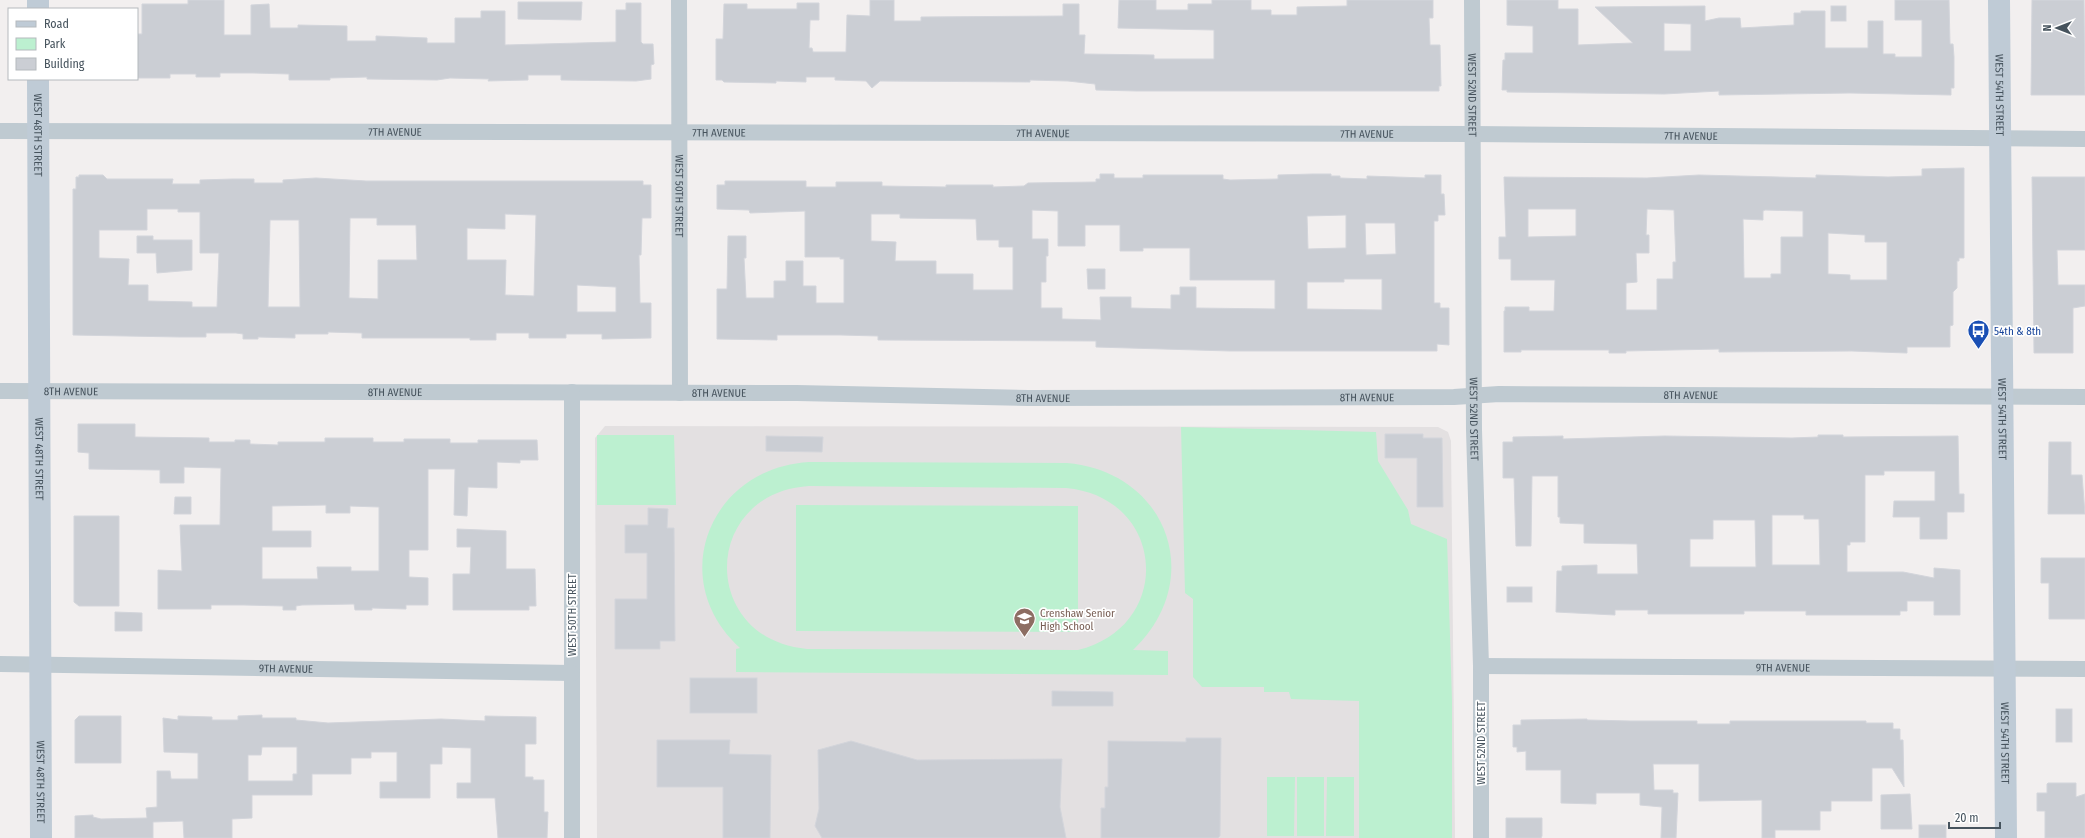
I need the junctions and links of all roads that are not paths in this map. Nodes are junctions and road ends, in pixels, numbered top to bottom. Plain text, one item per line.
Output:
1 (679, 0) edge
2 (1472, 0) edge
3 (1999, 0) edge
4 (38, 80) edge
5 (0, 131) edge
6 (38, 132) junction
7 (679, 134) junction
8 (1473, 134) junction
9 (2000, 138) junction
10 (2085, 139) edge
11 (0, 391) edge
12 (39, 391) junction
13 (572, 392) junction
14 (680, 393) junction
15 (1474, 396) junction
16 (2001, 396) junction
17 (2085, 397) edge
18 (0, 664) edge
19 (41, 666) junction
20 (1481, 666) junction
21 (2004, 669) junction
22 (2085, 669) edge
23 (572, 673) junction
24 (41, 838) edge
25 (572, 838) edge
26 (1481, 838) edge
27 (2006, 838) edge

1 - 7 street, WEST 50TH STREET
2 - 8 street, WEST 52ND STREET
3 - 9 street, WEST 54TH STREET
4 - 6 street, WEST 48TH STREET
5 - 6 street, 7TH AVENUE
6 - 7 street, 7TH AVENUE
6 - 12 street, WEST 48TH STREET
7 - 8 street, 7TH AVENUE
7 - 14 street, WEST 50TH STREET
8 - 9 street, 7TH AVENUE
8 - 15 street, WEST 52ND STREET
9 - 10 street, 7TH AVENUE
9 - 16 street, WEST 54TH STREET
11 - 12 street, 8TH AVENUE
12 - 13 street, 8TH AVENUE
12 - 19 street, WEST 48TH STREET
13 - 14 street, 8TH AVENUE
13 - 23 street, WEST 50TH STREET
14 - 15 street, 8TH AVENUE
15 - 16 street, 8TH AVENUE
15 - 20 street, WEST 52ND STREET
16 - 17 street, 8TH AVENUE
16 - 21 street, WEST 54TH STREET
18 - 19 street, 9TH AVENUE
19 - 23 street, 9TH AVENUE
19 - 24 street, WEST 48TH STREET
20 - 21 street, 9TH AVENUE
20 - 26 street, WEST 52ND STREET
21 - 22 street, 9TH AVENUE
21 - 27 street, WEST 54TH STREET
23 - 25 street, WEST 50TH STREET

